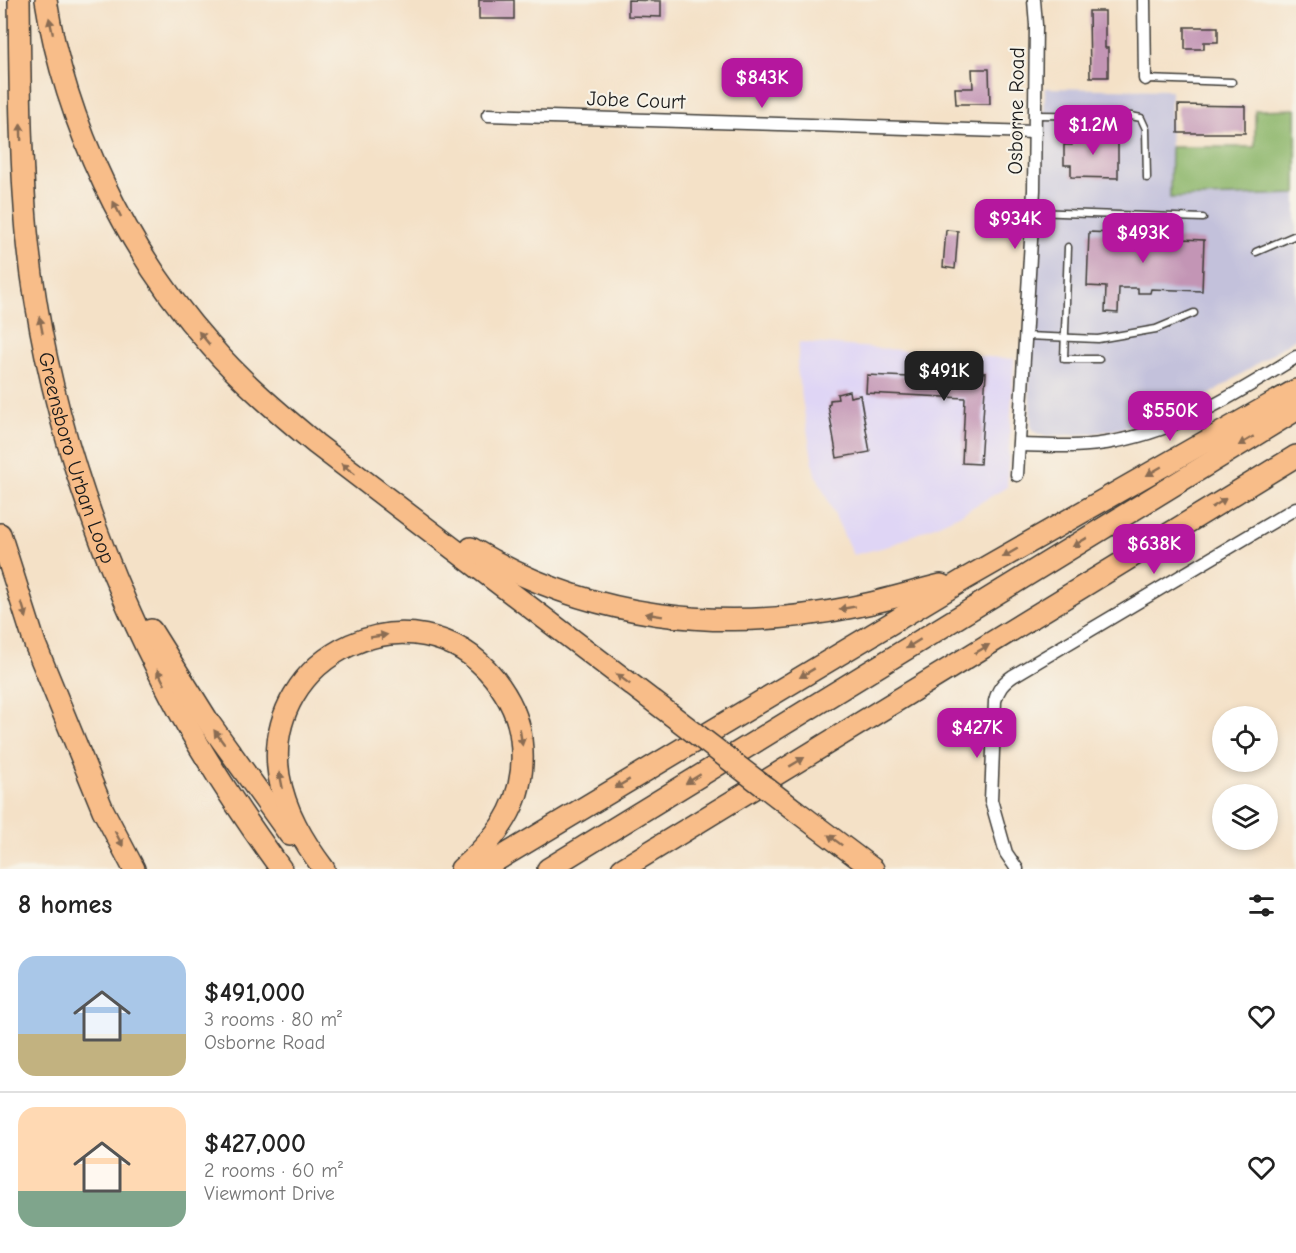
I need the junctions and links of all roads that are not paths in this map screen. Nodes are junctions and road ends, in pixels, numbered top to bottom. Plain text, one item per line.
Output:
1 (19, 0) edge
2 (46, 0) edge
3 (1034, 0) edge
4 (1144, 0) edge
5 (1145, 79) joint
6 (1232, 82) dead end
7 (488, 115) dead end
8 (1035, 115) junction
9 (1035, 132) junction
10 (1147, 178) dead end
11 (1033, 212) junction
12 (1203, 218) dead end
13 (1296, 235) edge
14 (1068, 247) dead end
15 (1256, 252) dead end
16 (1194, 313) dead end
17 (1025, 336) junction
18 (1064, 338) junction
19 (1296, 357) edge
20 (1099, 359) dead end
21 (1296, 390) edge
22 (1296, 410) edge
23 (1020, 445) junction
24 (1296, 456) edge
25 (1017, 475) dead end
26 (394, 505) junction
27 (1296, 508) edge
28 (0, 534) edge
29 (110, 563) junction
30 (965, 579) junction
31 (134, 869) edge
32 (281, 869) edge
33 (315, 869) edge
34 (324, 869) edge
35 (461, 869) edge
36 (482, 869) edge
37 (548, 869) edge
38 (622, 869) edge
39 (873, 869) edge
40 (1017, 869) edge

29 -> 1 highway, Greensboro Urban Loop
26 -> 2 highway
3 - 8 street, Osborne Road
4 - 5 street
5 - 6 lane
7 - 9 street, Jobe Court
8 - 9 street, Osborne Road
8 - 10 lane
9 - 11 street, Osborne Road
11 - 12 lane
11 - 17 street, Osborne Road
13 - 15 lane
14 - 18 lane
16 - 18 lane
17 - 18 lane
17 - 23 street, Osborne Road
18 - 20 lane
19 - 23 street
21 -> 30 highway
22 -> 37 highway
23 - 25 street, Osborne Road
38 -> 24 highway
30 -> 26 highway
39 -> 26 highway, bridge
27 - 40 street
28 -> 31 highway
32 -> 29 highway, Greensboro Urban Loop
33 -> 29 highway
30 -> 36 highway
34 -> 35 highway

